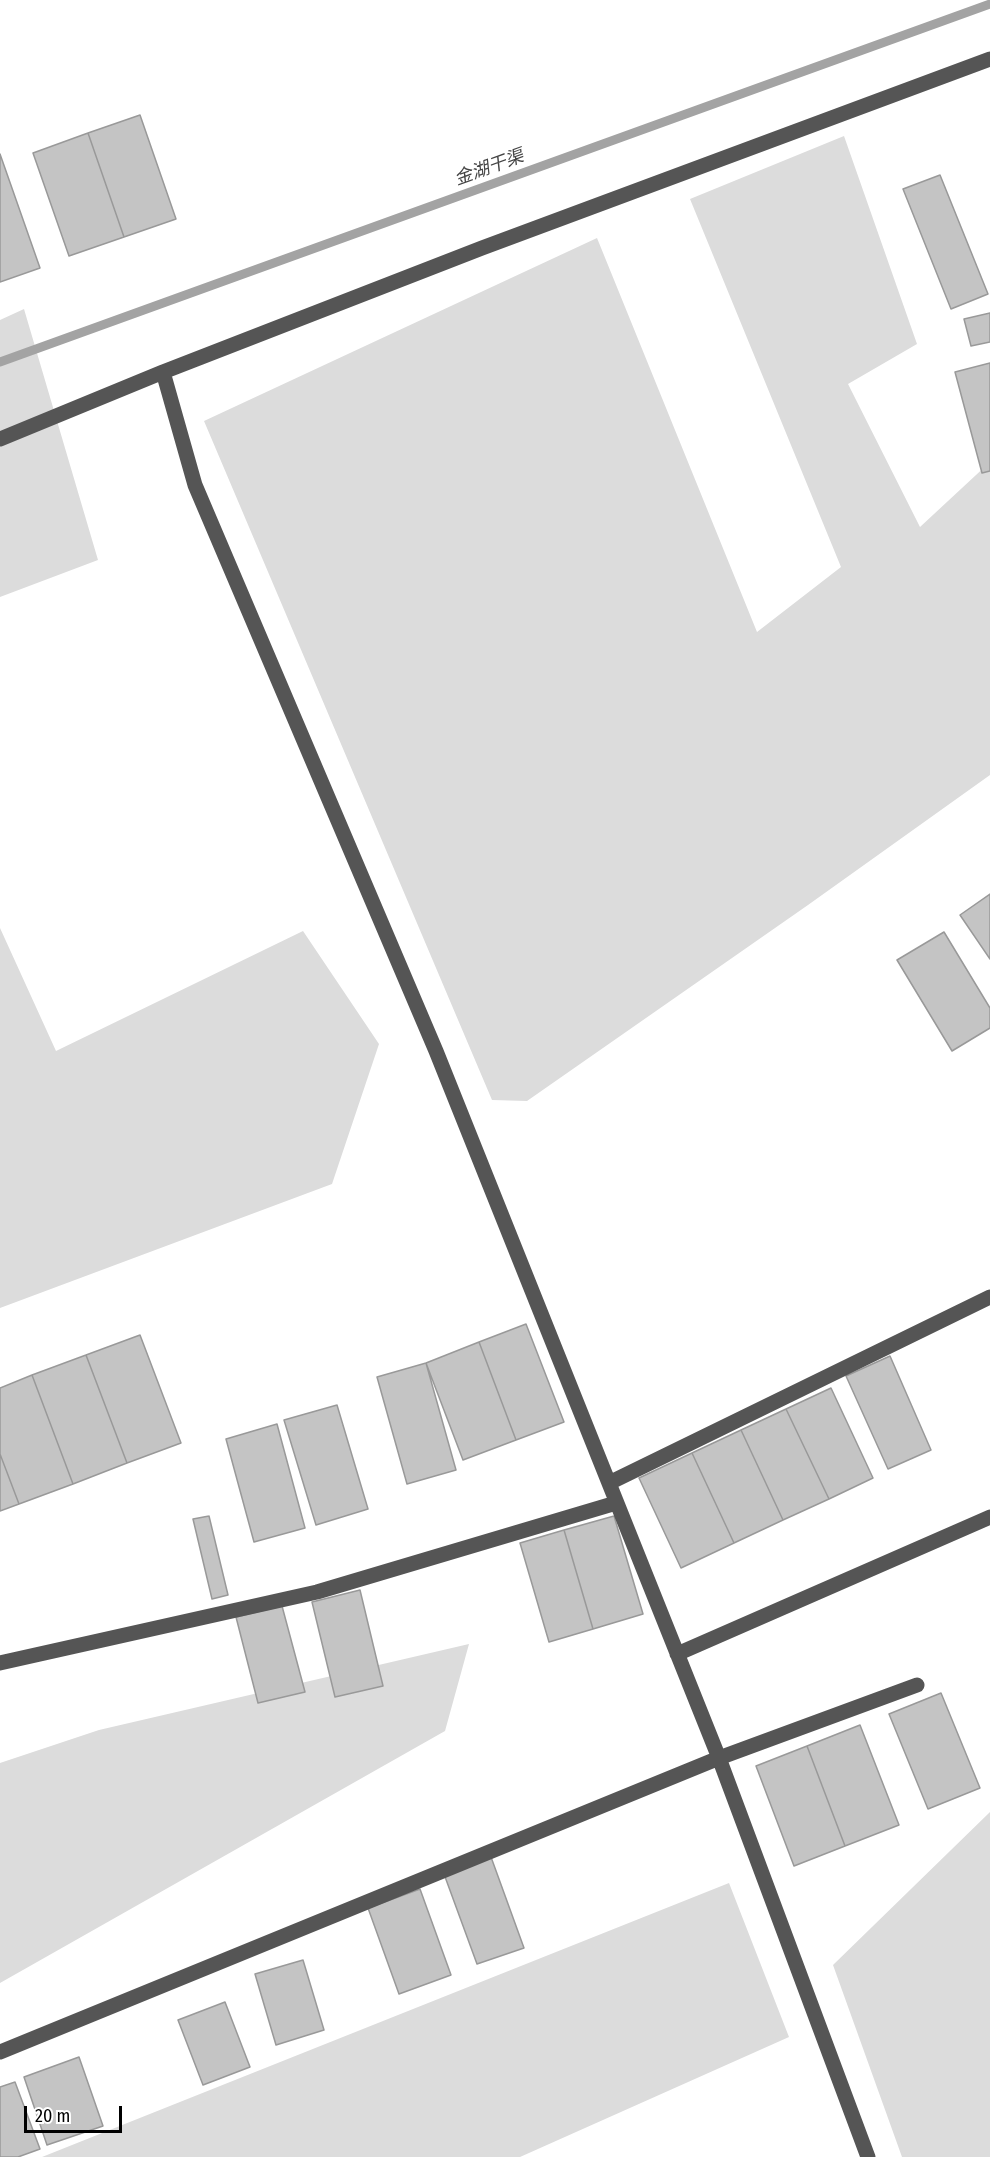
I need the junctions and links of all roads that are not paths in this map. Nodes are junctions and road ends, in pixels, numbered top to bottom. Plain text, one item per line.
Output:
1 (990, 59) edge
2 (162, 372) junction
3 (0, 439) edge
4 (990, 1297) edge
5 (609, 1483) junction
6 (616, 1503) junction
7 (990, 1517) edge
8 (677, 1654) junction
9 (0, 1664) edge
10 (917, 1685) dead end
11 (719, 1758) junction
12 (0, 2052) edge
13 (868, 2157) edge

1 - 2 lane
2 - 3 lane
2 - 5 lane
4 - 5 lane
5 - 6 lane
6 - 8 lane
6 - 9 lane
7 - 8 lane
8 - 11 lane
10 - 11 lane
11 - 12 lane
11 - 13 lane

